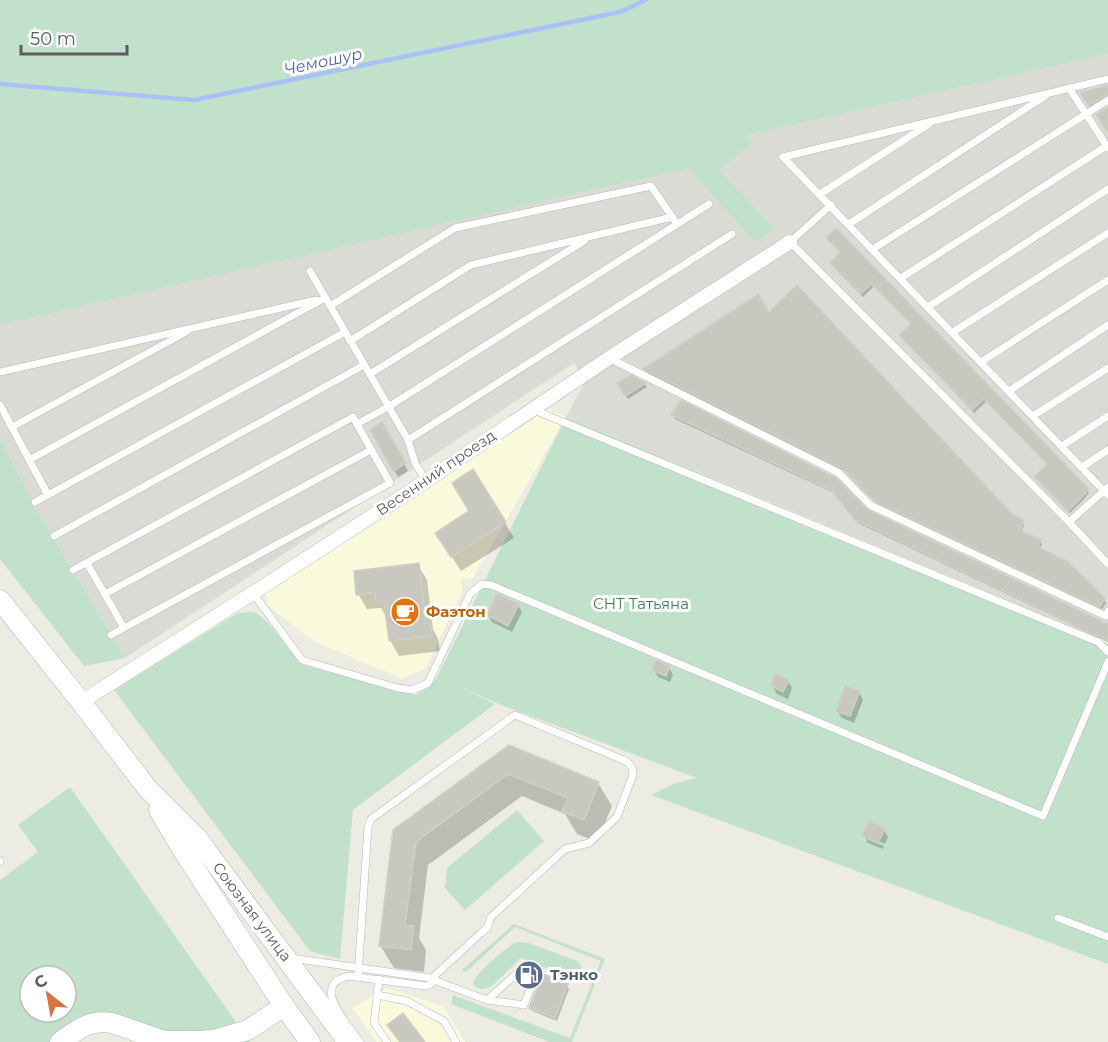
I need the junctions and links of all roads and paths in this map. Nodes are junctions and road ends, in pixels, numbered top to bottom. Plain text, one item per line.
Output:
1 (1108, 79) edge
2 (1069, 88) junction
3 (1049, 93) junction
4 (1108, 100) edge
5 (1085, 113) junction
6 (935, 120) junction
7 (1108, 147) edge
8 (1108, 189) edge
9 (820, 194) junction
10 (709, 204) dead end
11 (831, 205) junction
12 (672, 217) junction
13 (677, 224) junction
14 (849, 224) junction
15 (1108, 233) edge
16 (732, 234) dead end
17 (590, 236) junction
18 (790, 242) junction
19 (873, 249) junction
20 (310, 271) dead end
21 (901, 278) junction
22 (1108, 280) edge
23 (325, 298) junction
24 (330, 306) junction
25 (928, 307) junction
26 (1108, 325) edge
27 (195, 327) junction
28 (953, 332) junction
29 (345, 333) junction
30 (350, 341) junction
31 (609, 358) junction
32 (981, 362) junction
33 (364, 365) junction
34 (1108, 368) edge
35 (0, 372) edge
36 (370, 374) junction
37 (1009, 390) junction
38 (0, 405) edge
39 (388, 407) junction
40 (532, 409) junction
41 (1033, 416) junction
42 (1108, 417) edge
43 (357, 424) junction
44 (12, 427) junction
45 (408, 440) junction
46 (1062, 446) junction
47 (371, 450) junction
48 (1108, 450) edge
49 (29, 460) junction
50 (1082, 467) junction
51 (426, 480) junction
52 (1106, 491) edge
53 (48, 495) junction
54 (35, 502) dead end
55 (1069, 522) junction
56 (54, 536) dead end
57 (87, 563) junction
58 (1108, 564) edge
59 (73, 570) dead end
60 (253, 593) junction
61 (105, 594) junction
62 (0, 600) edge
63 (1108, 611) edge
64 (124, 628) junction
65 (111, 635) dead end
66 (1108, 652) edge
67 (1108, 662) edge
68 (81, 702) junction
69 (189, 844) junction
70 (1058, 918) dead end
71 (1108, 937) edge
72 (286, 957) junction
73 (359, 967) junction
74 (358, 976) junction
75 (513, 977) junction
76 (379, 980) junction
77 (431, 980) junction
78 (532, 985) junction
79 (377, 996) junction
80 (487, 1000) junction
81 (285, 1006) junction
82 (60, 1042) edge
83 (310, 1042) edge
84 (348, 1042) edge
85 (360, 1042) edge
86 (387, 1042) edge
87 (456, 1042) edge

1 - 2 lane
2 - 3 lane
2 - 5 lane
3 - 6 lane
3 - 14 lane
4 - 5 lane
5 - 7 lane
5 - 19 lane
6 - 9 lane
6 - 9 lane
7 - 21 lane
8 - 25 lane
9 - 11 lane
10 - 13 lane
11 - 14 lane
11 - 18 lane
12 - 13 lane
12 - 17 lane
12 - 24 lane
13 - 39 lane
14 - 19 lane
15 - 28 lane
16 - 45 lane
17 - 30 lane
17 - 36 lane
18 - 31 street, Весенний проезд
18 - 55 lane
19 - 21 lane
20 - 23 lane
21 - 25 lane
22 - 32 lane
23 - 24 lane
23 - 27 lane
23 - 49 lane
24 - 29 lane
25 - 28 lane
26 - 37 lane
27 - 35 lane
27 - 44 lane
28 - 32 lane
29 - 30 lane
29 - 53 lane
30 - 33 lane
31 - 40 street, Весенний проезд
31 - 63 lane
32 - 37 lane
33 - 36 lane
33 - 56 lane
34 - 41 lane
36 - 39 lane
37 - 41 lane
38 - 44 lane
39 - 43 lane
39 - 45 lane
40 - 51 street, Весенний проезд
40 - 66 lane
41 - 46 lane
42 - 46 lane
43 - 47 lane
43 - 57 lane
44 - 49 lane
45 - 51 lane
46 - 50 lane
47 - 61 lane
47 - 64 lane
48 - 50 lane
49 - 53 lane
50 - 52 lane
51 - 60 street, Весенний проезд
52 - 55 lane
53 - 54 lane
55 - 58 lane
57 - 59 lane
57 - 61 lane
60 - 67 lane
60 - 68 street, Весенний проезд
61 - 64 lane
62 - 68 main road, Союзная улица
64 - 65 lane
68 - 69 main road, Союзная улица
69 - 72 main road, Союзная улица
69 - 81 main road, Союзная улица
70 - 71 lane
72 - 73 lane
72 - 84 main road, Союзная улица
73 - 74 lane
73 - 77 lane
73 - 77 lane
74 - 76 lane
74 - 85 lane
75 - 78 lane
75 - 78 lane
75 - 80 lane
76 - 77 lane
76 - 79 lane
77 - 80 lane
78 - 80 lane
79 - 86 lane
79 - 87 lane
81 - 82 main road
81 - 83 main road, Союзная улица

